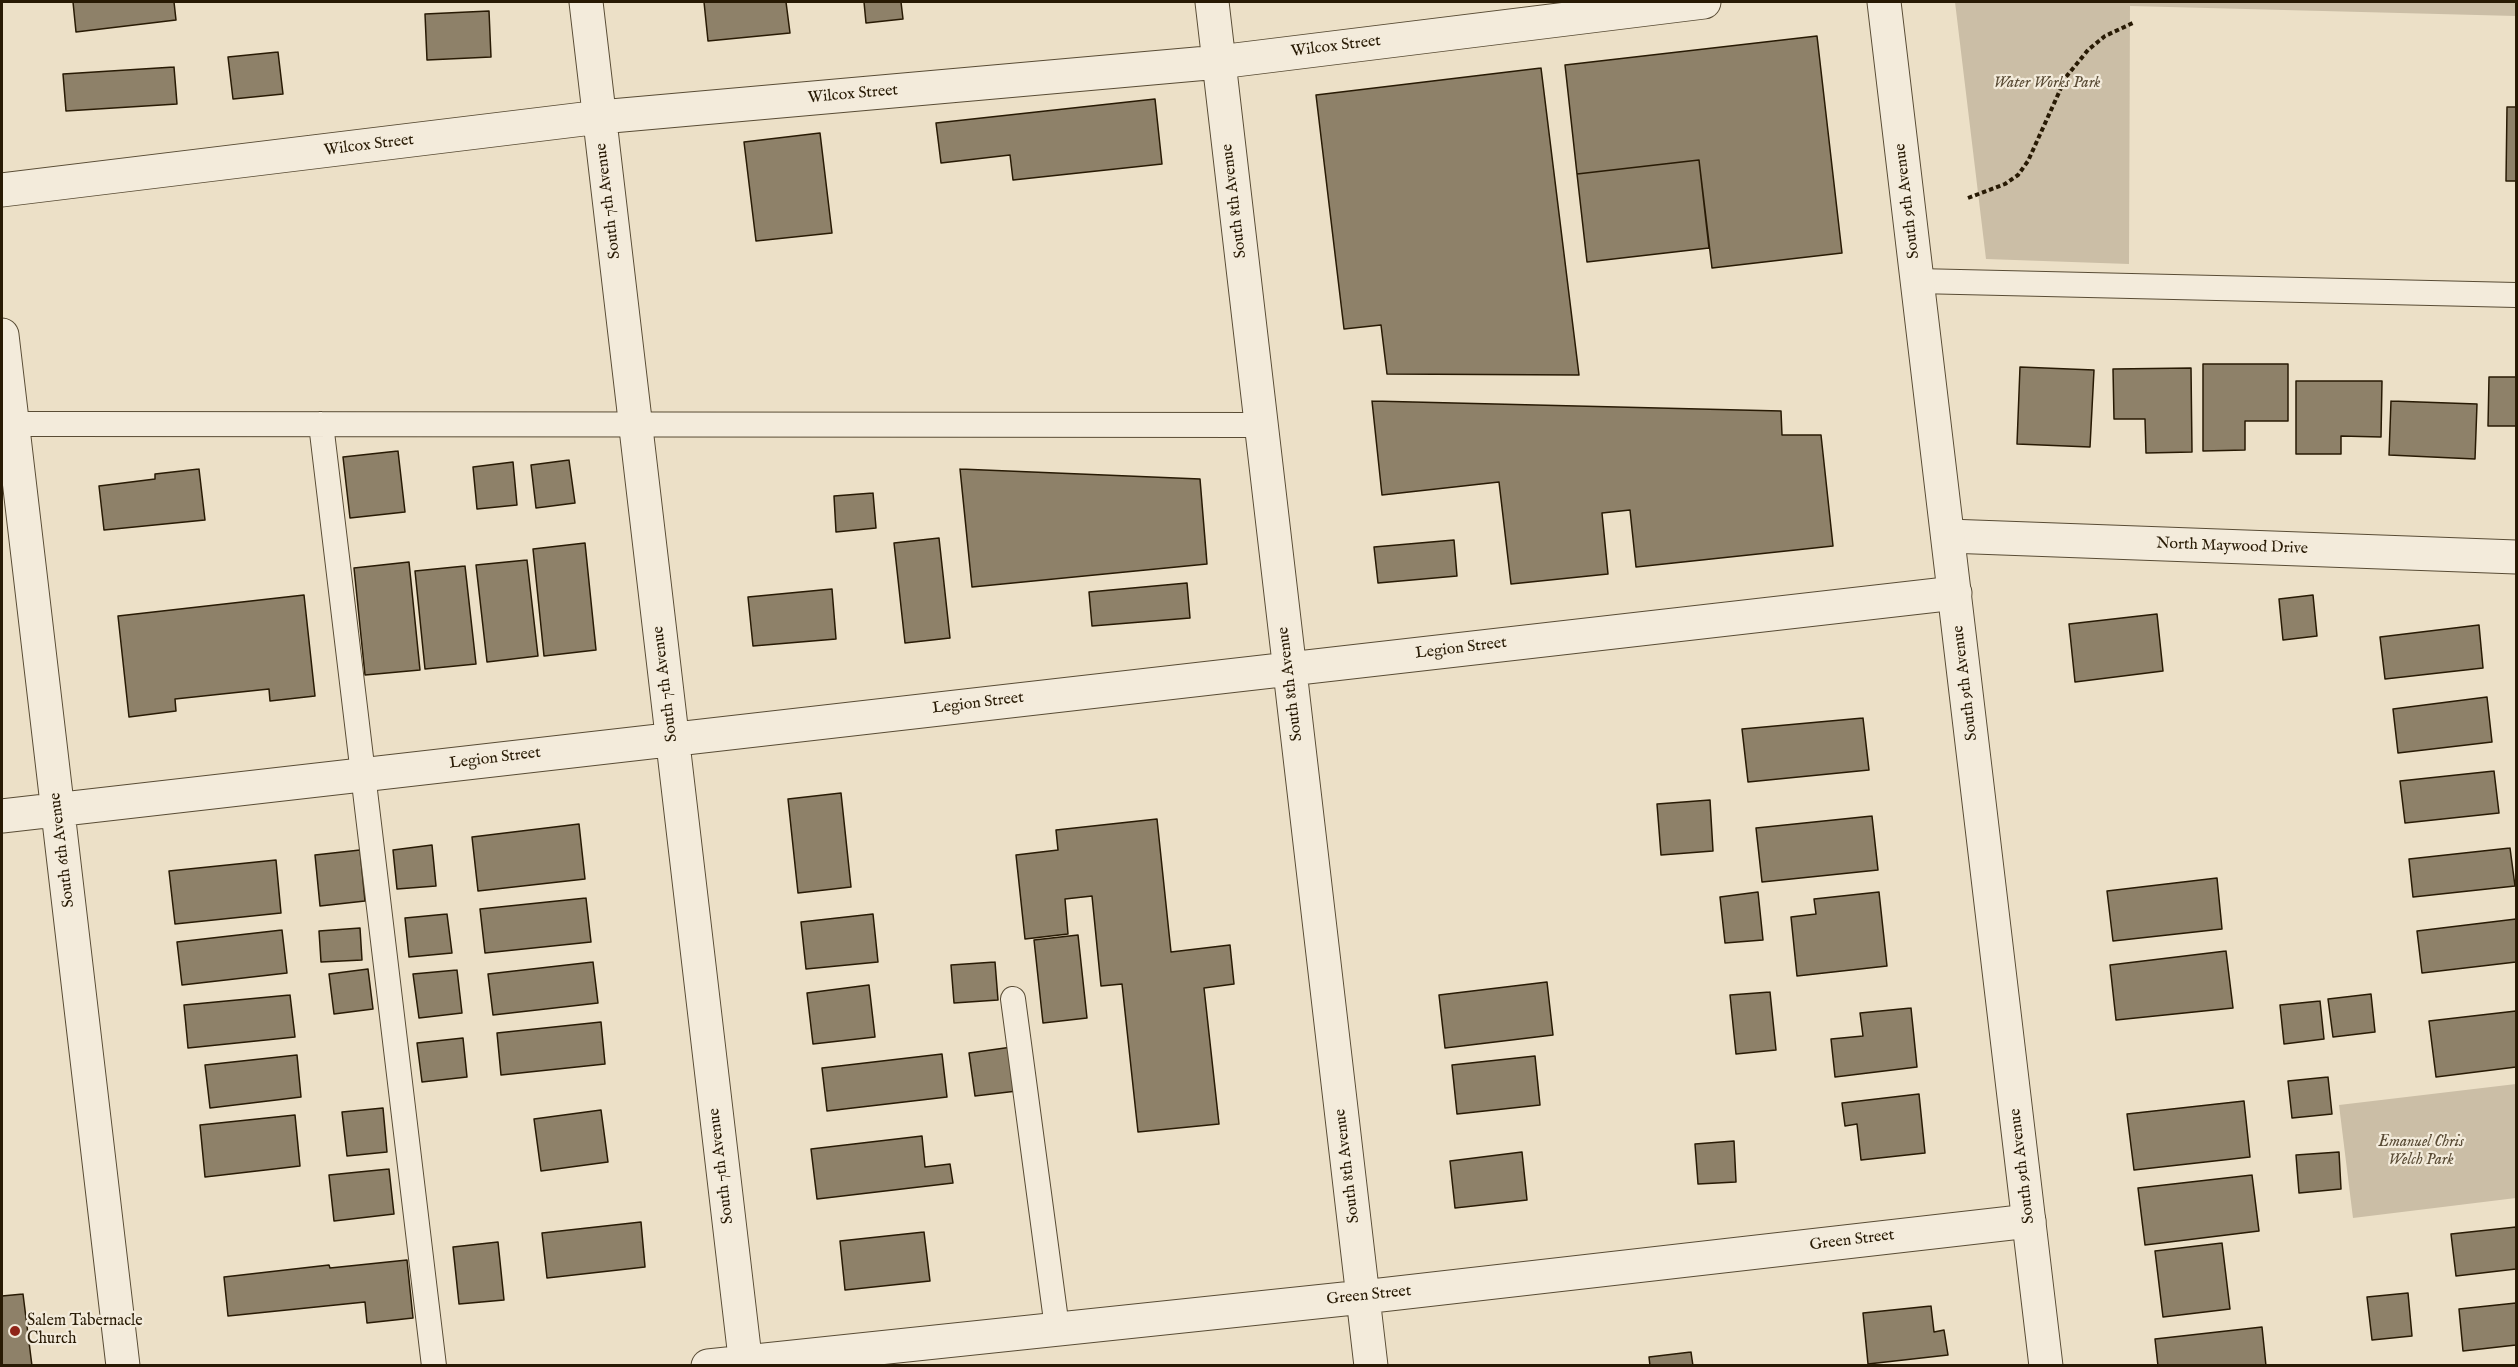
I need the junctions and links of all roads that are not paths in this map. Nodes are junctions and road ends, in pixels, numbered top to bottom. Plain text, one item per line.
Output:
1 (586, 2) edge
2 (1212, 2) edge
3 (1704, 2) edge
4 (1884, 2) edge
5 (1219, 62) junction
6 (600, 117) junction
7 (2, 190) edge
8 (1917, 280) junction
9 (2517, 296) edge
10 (2, 335) edge
11 (7, 421) edge
12 (321, 424) junction
13 (635, 424) junction
14 (1261, 424) junction
15 (1948, 536) junction
16 (2517, 557) edge
17 (1955, 593) junction
18 (1290, 669) junction
19 (672, 739) junction
20 (363, 775) junction
21 (58, 810) junction
22 (2, 816) edge
23 (1013, 999) dead end
24 (2029, 1221) junction
25 (1363, 1297) junction
26 (1057, 1328) junction
27 (745, 1364) edge
28 (123, 1365) edge
29 (434, 1365) edge
30 (708, 1365) edge
31 (1371, 1365) edge
32 (2046, 1365) edge

1 - 6 street, South 7th Avenue
2 - 5 street, South 8th Avenue
3 - 5 street, Wilcox Street
4 - 8 street, South 9th Avenue
5 - 6 street, Wilcox Street
5 - 14 street, South 8th Avenue
6 - 7 street, Wilcox Street
6 - 13 street, South 7th Avenue
8 - 9 lane
8 - 15 street, South 9th Avenue
10 - 11 street, South 6th Avenue
11 - 12 lane
11 - 21 street, South 6th Avenue
12 - 13 lane
12 - 20 lane
13 - 14 lane
13 - 19 street, South 7th Avenue
14 - 18 street, South 8th Avenue
15 - 16 street, North Maywood Drive
15 - 17 street, South 9th Avenue
17 - 18 street, Legion Street
17 - 24 street, South 9th Avenue
18 - 19 street, Legion Street
18 - 25 street, South 8th Avenue
19 - 20 street, Legion Street
19 - 27 street, South 7th Avenue
20 - 21 street, Legion Street
20 - 29 lane
21 - 22 street, Legion Street
21 - 28 street, South 6th Avenue
23 - 26 lane
24 - 25 street, Green Street
24 - 32 street, South 9th Avenue
25 - 26 street, Green Street
25 - 31 street, South 8th Avenue
26 - 27 street, Green Street
27 - 30 street, Green Street

